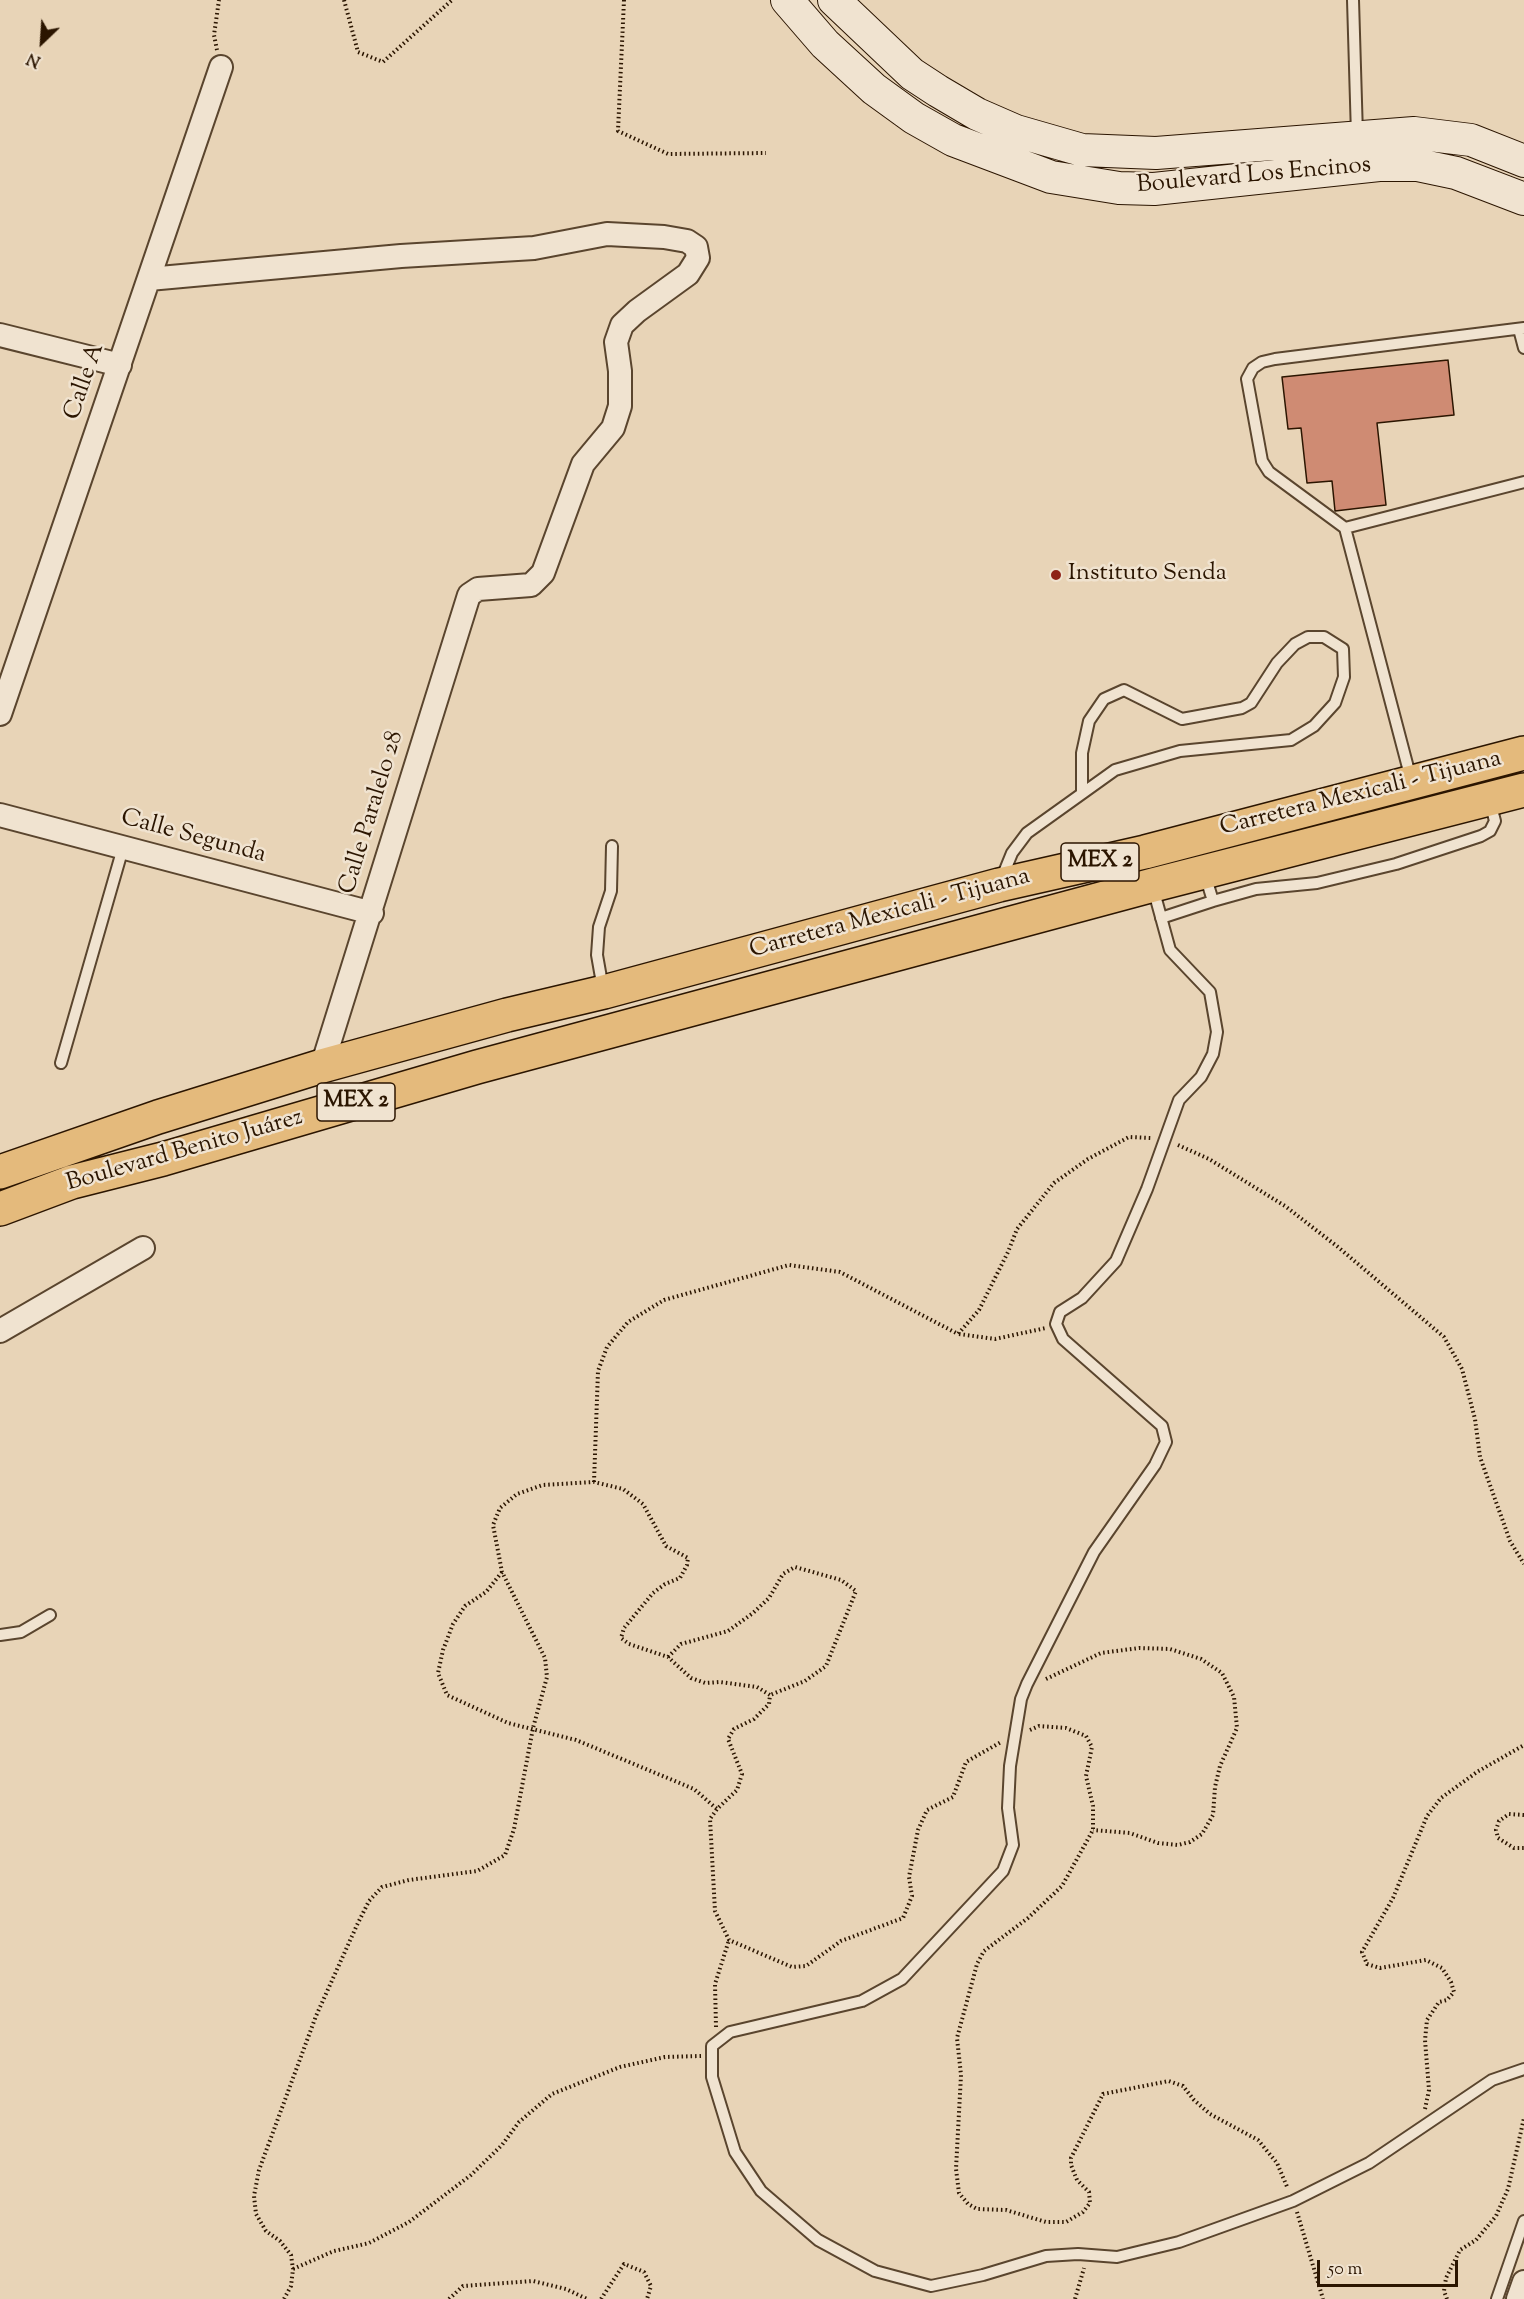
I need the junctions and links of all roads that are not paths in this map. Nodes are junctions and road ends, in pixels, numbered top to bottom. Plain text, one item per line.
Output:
1 (788, 0) edge
2 (834, 0) edge
3 (1353, 0) edge
4 (221, 67) road end
5 (1357, 136) junction
6 (1524, 161) edge
7 (1524, 200) edge
8 (149, 279) junction
9 (1521, 328) edge
10 (0, 335) edge
11 (1524, 348) edge
12 (120, 365) junction
13 (1524, 482) edge
14 (1346, 528) junction
15 (0, 714) edge
16 (1524, 753) edge
17 (1411, 782) junction
18 (1524, 790) edge
19 (1082, 793) junction
20 (0, 815) edge
21 (612, 846) dead end
22 (123, 848) junction
23 (1203, 865) junction
24 (999, 885) junction
25 (1153, 885) junction
26 (372, 913) junction
27 (1161, 918) junction
28 (676, 973) joint
29 (604, 992) junction
30 (684, 1011) joint
31 (61, 1063) dead end
32 (322, 1066) junction
33 (50, 1155) junction
34 (0, 1172) edge
35 (0, 1188) edge
36 (0, 1209) edge
37 (143, 1248) dead end
38 (0, 1331) edge
39 (50, 1615) dead end
40 (0, 1635) edge
41 (1524, 2069) edge
42 (1524, 2221) edge
43 (1517, 2295) edge

1 - 7 main road, Boulevard Los Encinos
2 - 5 main road, Boulevard Los Encinos
3 - 5 lane
4 - 8 street, Calle A
5 - 6 main road, Boulevard Los Encinos
8 - 12 street, Calle A
8 - 26 street, Calle Paralelo 28
9 - 11 lane
9 - 14 lane
10 - 12 street
12 - 15 street, Calle A
13 - 14 lane
14 - 17 lane
16 - 17 main road, Carretera Mexicali - Tijuana / MEX 2
17 - 23 main road, Carretera Mexicali - Tijuana / MEX 2
18 - 23 main road, Carretera Mexicali - Tijuana / MEX 2
19 - 19 lane
19 - 24 lane
20 - 22 street, Calle Segunda
21 - 29 lane
22 - 26 street, Calle Segunda
22 - 31 lane
23 - 24 main road, Carretera Mexicali - Tijuana / MEX 2
23 - 25 main road, Carretera Mexicali - Tijuana / MEX 2
23 - 27 lane
24 - 28 main road, Carretera Mexicali - Tijuana / MEX 2
25 - 27 lane
25 - 30 main road, Carretera Mexicali - Tijuana / MEX 2
26 - 32 street, Calle Paralelo 28
27 - 41 lane
28 - 29 main road, Boulevard Benito Juárez / MEX 2
29 - 32 main road, Boulevard Benito Juárez / MEX 2
30 - 36 main road, Boulevard Benito Juárez / MEX 2
32 - 33 main road, Boulevard Benito Juárez / MEX 2
33 - 34 main road, Boulevard Benito Juárez / MEX 2
33 - 35 main road
37 - 38 street
39 - 40 lane
42 - 43 lane

